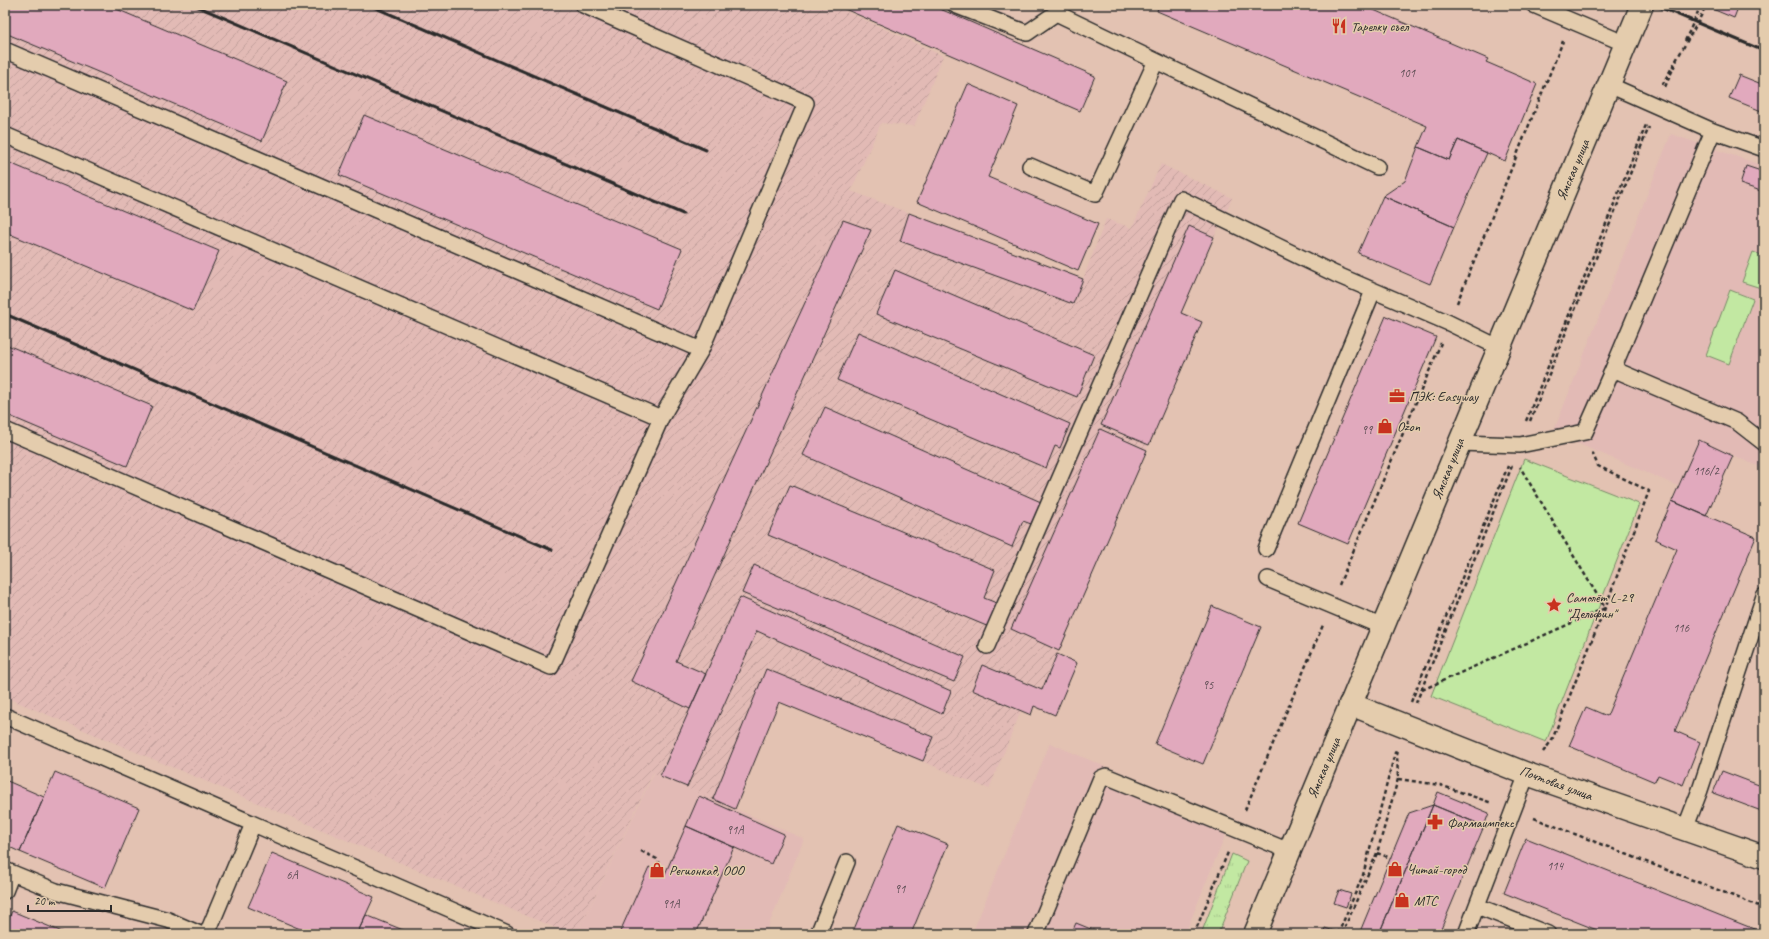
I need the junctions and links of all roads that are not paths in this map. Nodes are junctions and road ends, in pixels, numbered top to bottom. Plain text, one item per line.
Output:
1 (583, 5) edge
2 (955, 5) edge
3 (1534, 5) edge
4 (1642, 5) edge
5 (1056, 9) edge
6 (1626, 44) junction
7 (5, 50) edge
8 (1156, 62) junction
9 (1609, 85) junction
10 (1713, 131) junction
11 (5, 135) edge
12 (1764, 149) edge
13 (1030, 166) dead end
14 (1378, 167) dead end
15 (1373, 291) junction
16 (1498, 347) junction
17 (701, 350) junction
18 (1613, 369) junction
19 (661, 418) junction
20 (5, 430) edge
21 (1459, 443) junction
22 (1764, 443) edge
23 (1266, 549) dead end
24 (1268, 579) dead end
25 (1764, 596) edge
26 (1383, 627) junction
27 (1758, 633) edge
28 (987, 646) dead end
29 (1350, 704) junction
30 (5, 716) edge
31 (1527, 774) junction
32 (253, 824) junction
33 (1685, 829) junction
34 (1289, 851) junction
35 (1764, 857) edge
36 (847, 862) dead end
37 (8, 872) edge
38 (5, 892) edge
39 (1477, 906) junction
40 (200, 934) edge
41 (207, 934) edge
42 (507, 934) edge
43 (818, 934) edge
44 (1036, 934) edge
45 (1255, 934) edge
46 (1466, 934) edge
47 (1548, 934) edge

1 - 17 lane
2 - 5 lane
3 - 6 lane
4 - 6 main road, Ямская улица
5 - 8 lane
6 - 9 main road, Ямская улица
7 - 17 lane
8 - 13 lane
8 - 14 lane
9 - 10 lane
9 - 16 main road, Ямская улица
10 - 12 lane
10 - 18 lane
11 - 19 lane
15 - 16 lane
15 - 23 lane
15 - 28 lane
16 - 21 main road, Ямская улица
17 - 19 lane
18 - 21 lane
18 - 22 lane
19 - 20 lane
21 - 26 main road, Ямская улица
24 - 26 lane
25 - 27 lane
26 - 29 main road, Ямская улица
27 - 33 lane
29 - 31 main road, Почтовая улица
29 - 34 main road, Ямская улица
30 - 32 lane
31 - 33 main road, Почтовая улица
31 - 39 lane
32 - 41 lane
32 - 42 lane
33 - 35 main road, Почтовая улица
34 - 44 lane
34 - 45 main road, Ямская улица
36 - 43 lane
37 - 38 lane
37 - 40 lane
39 - 46 lane
39 - 47 lane

